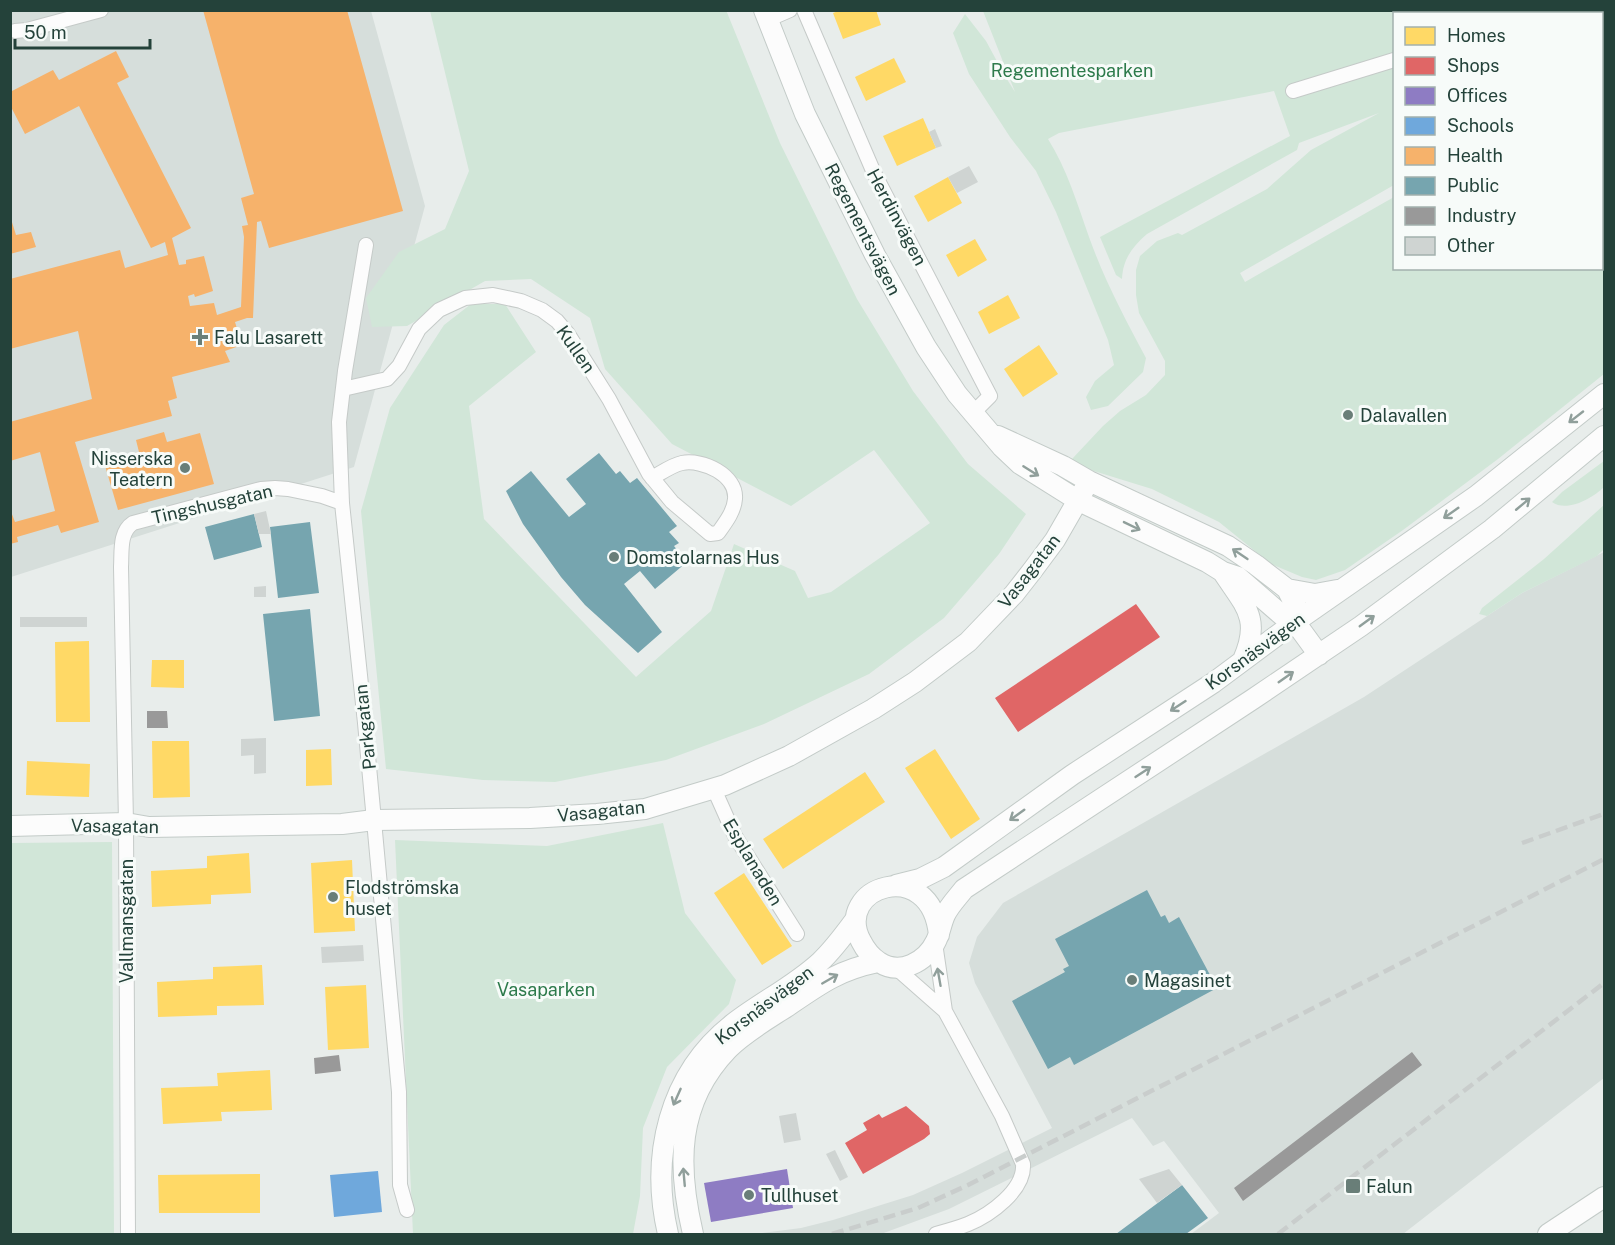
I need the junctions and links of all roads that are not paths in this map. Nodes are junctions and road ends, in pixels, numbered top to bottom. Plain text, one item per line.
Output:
1 (101, 10) edge
2 (790, 10) edge
3 (804, 10) edge
4 (765, 15) edge
5 (15, 30) dead end
6 (1393, 61) edge
7 (1293, 91) dead end
8 (366, 245) dead end
9 (343, 389) junction
10 (1605, 394) edge
11 (973, 413) junction
12 (990, 432) junction
13 (1605, 436) edge
14 (652, 478) junction
15 (1089, 481) junction
16 (1079, 501) junction
17 (342, 503) junction
18 (123, 536) joint
19 (1223, 572) junction
20 (1343, 588) junction
21 (1287, 589) junction
22 (1295, 622) junction
23 (1319, 655) junction
24 (1243, 660) junction
25 (714, 789) junction
26 (375, 820) junction
27 (126, 824) junction
28 (10, 826) edge
29 (893, 885) junction
30 (855, 920) junction
31 (797, 934) dead end
32 (937, 939) junction
33 (886, 964) junction
34 (945, 1011) junction
35 (1605, 1197) edge
36 (407, 1210) dead end
37 (128, 1234) edge
38 (668, 1234) edge
39 (693, 1234) edge
40 (936, 1234) edge
41 (1548, 1234) edge

1 - 5 street
2 - 4 street
3 - 11 street, Herdinvägen
4 - 11 street, Regementsvägen
6 - 7 street
8 - 9 street, Parkgatan
9 - 14 street, Kullen
9 - 17 street, Parkgatan
10 -> 20 street, Korsnäsvägen
11 - 12 street, Regementsvägen
12 - 15 street, Regementsvägen
12 -> 16 street, Regementsvägen
23 -> 13 street, Korsnäsvägen
14 - 14 street, Kullen
15 - 16 street, Vasagatan
21 -> 15 street, Regementsvägen
16 -> 19 street, Regementsvägen
16 - 25 street, Vasagatan
17 - 18 street, Tingshusgatan
17 - 26 street, Parkgatan
18 - 27 street, Vallmansgatan
19 - 22 street, Regementsvägen
19 - 24 street
20 - 21 street
20 - 22 street, Korsnäsvägen
21 - 22 street
22 - 23 street
22 - 24 street, Korsnäsvägen
32 -> 23 street, Korsnäsvägen
24 -> 29 street, Korsnäsvägen
25 - 26 street, Vasagatan
25 - 31 street, Esplanaden
26 - 27 street, Vasagatan
26 - 36 street, Parkgatan
27 - 28 street, Vasagatan
27 - 37 street, Vallmansgatan
29 - 30 street
29 - 32 street
30 - 33 street
30 -> 38 street, Korsnäsvägen
32 - 33 street
34 -> 32 street
33 - 34 street
39 -> 33 street, Korsnäsvägen
34 - 40 street
35 - 41 street

